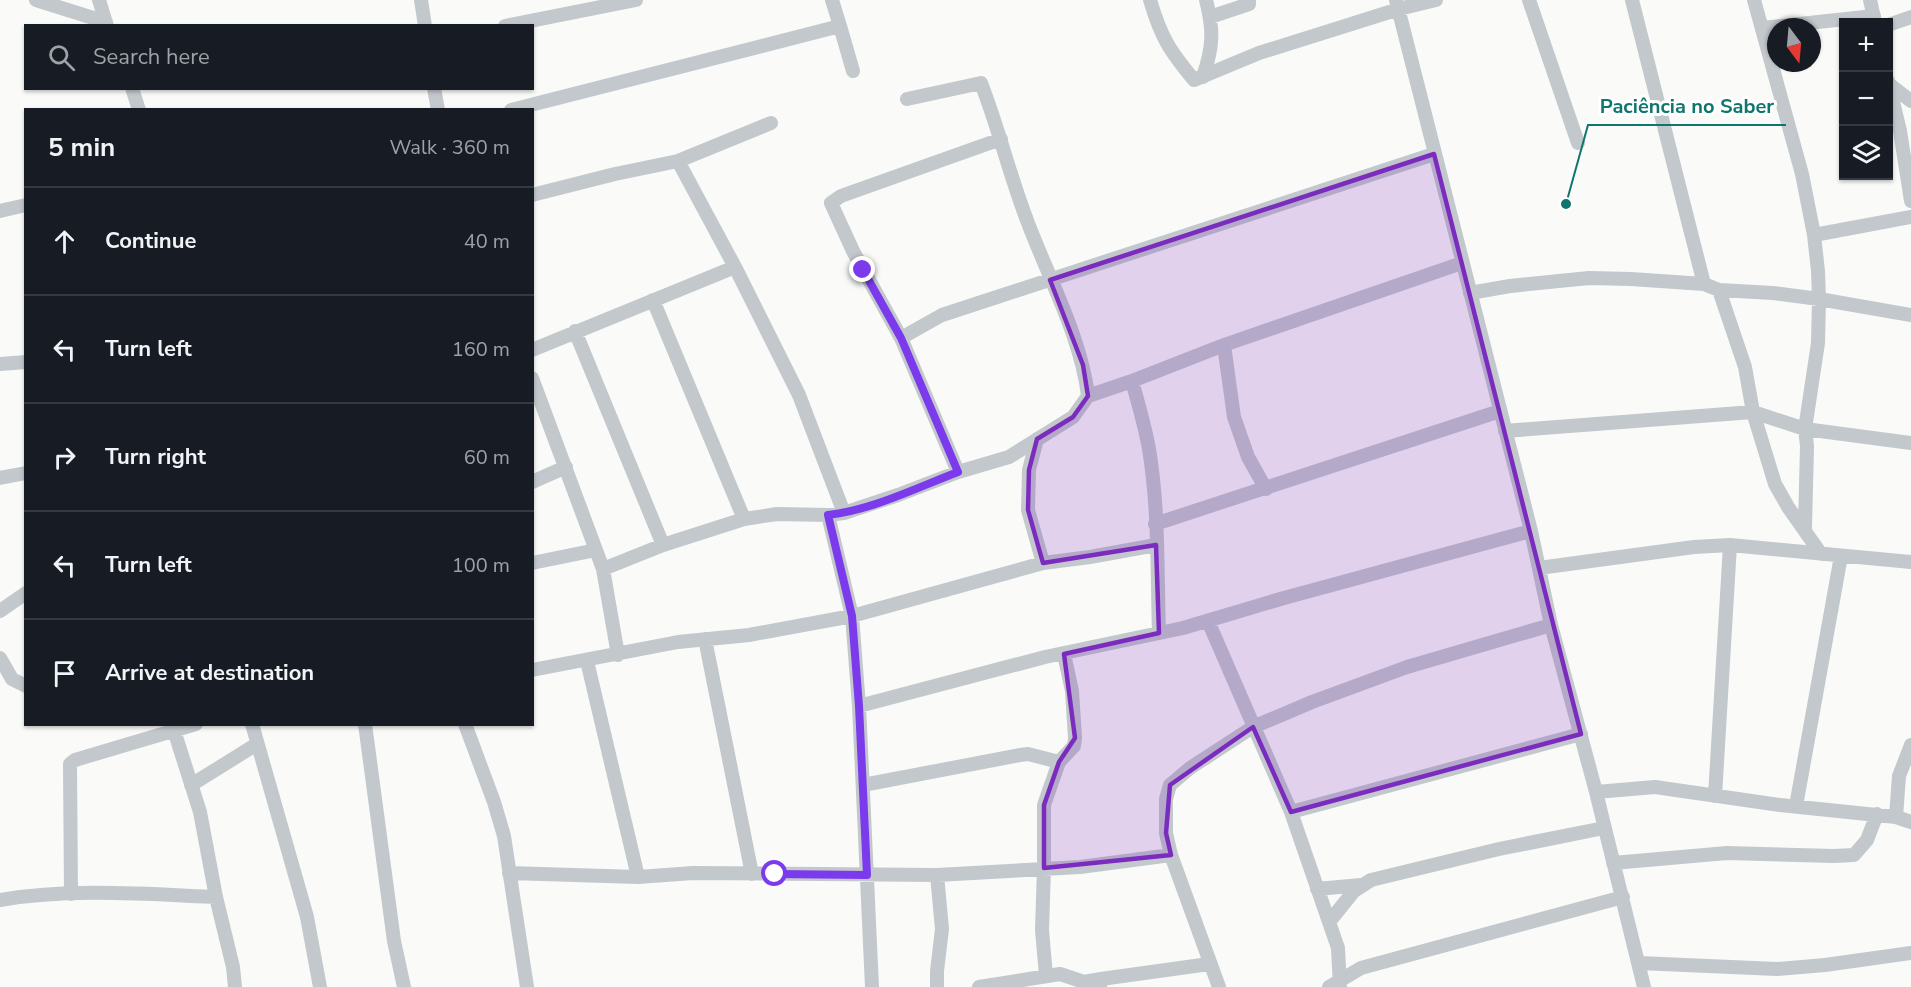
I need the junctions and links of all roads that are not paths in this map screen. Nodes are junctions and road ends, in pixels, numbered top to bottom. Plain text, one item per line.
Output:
1 (36, 0) edge
2 (99, 0) edge
3 (421, 0) edge
4 (636, 0) edge
5 (832, 0) edge
6 (1150, 0) edge
7 (1206, 0) edge
8 (1249, 0) edge
9 (1436, 0) edge
10 (1529, 0) edge
11 (1632, 0) edge
12 (1756, 0) edge
13 (1870, 0) edge
14 (1397, 5) edge
15 (1210, 17) junction
16 (1911, 17) edge
17 (1875, 18) edge
18 (1839, 22) edge
19 (1893, 23) edge
20 (107, 24) edge
21 (425, 24) edge
22 (515, 24) edge
23 (840, 26) junction
24 (1762, 28) junction
25 (853, 71) dead end
26 (1203, 77) junction
27 (1893, 86) edge
28 (135, 90) edge
29 (434, 90) edge
30 (906, 99) dead end
31 (1893, 100) edge
32 (1911, 101) edge
33 (138, 108) edge
34 (438, 108) edge
35 (519, 108) edge
36 (771, 123) dead end
37 (1001, 139) junction
38 (1578, 143) dead end
39 (1434, 154) junction
40 (678, 161) junction
41 (534, 194) edge
42 (1911, 201) edge
43 (24, 205) edge
44 (0, 211) edge
45 (1911, 217) edge
46 (1814, 235) junction
47 (1462, 263) junction
48 (735, 267) junction
49 (1050, 280) junction
50 (1704, 284) junction
51 (1719, 290) junction
52 (1470, 293) junction
53 (1819, 298) junction
54 (654, 300) junction
55 (1911, 314) edge
56 (575, 332) junction
57 (901, 338) junction
58 (1224, 345) junction
59 (534, 349) edge
60 (24, 362) edge
61 (0, 364) edge
62 (1132, 381) junction
63 (534, 383) edge
64 (1088, 396) junction
65 (1500, 411) junction
66 (1753, 412) junction
67 (1805, 429) junction
68 (1505, 431) junction
69 (1037, 438) junction
70 (1911, 443) edge
71 (566, 467) junction
72 (958, 472) junction
73 (24, 473) edge
74 (0, 478) edge
75 (534, 481) edge
76 (1266, 489) junction
77 (844, 513) junction
78 (828, 515) junction
79 (744, 519) junction
80 (1155, 524) junction
81 (1805, 528) junction
82 (1530, 531) junction
83 (663, 545) junction
84 (1156, 545) junction
85 (1730, 545) junction
86 (596, 550) junction
87 (1821, 554) junction
88 (1841, 556) junction
89 (1911, 562) edge
90 (534, 563) edge
91 (1043, 563) junction
92 (603, 568) junction
93 (1539, 568) junction
94 (24, 594) edge
95 (0, 611) edge
96 (852, 616) junction
97 (1208, 621) junction
98 (1551, 625) junction
99 (1160, 633) junction
100 (705, 639) junction
101 (1064, 654) junction
102 (618, 655) junction
103 (0, 658) edge
104 (587, 661) junction
105 (534, 670) edge
106 (24, 685) edge
107 (859, 706) junction
108 (252, 726) edge
109 (364, 726) edge
110 (466, 726) edge
111 (173, 727) edge
112 (1253, 727) junction
113 (1581, 734) junction
114 (257, 744) junction
115 (1911, 744) edge
116 (1059, 762) junction
117 (191, 785) junction
118 (862, 785) junction
119 (1596, 792) junction
120 (1715, 796) junction
121 (1796, 806) junction
122 (1291, 812) junction
123 (1877, 814) junction
124 (1896, 816) junction
125 (1911, 822) edge
126 (1604, 828) junction
127 (1170, 855) junction
128 (1613, 863) junction
129 (1044, 868) junction
130 (509, 873) junction
131 (752, 874) junction
132 (867, 875) junction
133 (937, 875) junction
134 (638, 878) junction
135 (1361, 885) junction
136 (1317, 889) junction
137 (71, 894) junction
138 (216, 897) junction
139 (1623, 897) junction
140 (0, 900) edge
141 (1329, 922) junction
142 (1338, 948) junction
143 (1911, 953) edge
144 (1639, 963) junction
145 (1209, 964) junction
146 (1360, 968) junction
147 (1046, 976) junction
148 (1100, 983) edge
149 (1336, 985) edge
150 (235, 987) edge
151 (320, 987) edge
152 (404, 987) edge
153 (527, 987) edge
154 (872, 987) edge
155 (937, 987) edge
156 (979, 987) edge
157 (1219, 987) edge
158 (1644, 987) edge

1 - 20 street
2 - 20 street
3 - 21 street
4 - 22 street
5 - 23 street
6 - 26 street
7 - 15 street
8 - 15 street
9 - 14 street
10 - 38 street
11 - 50 street
12 - 24 street
13 - 17 street
14 - 26 street
14 - 39 street
15 - 26 street
16 - 19 street
18 - 24 street
23 - 25 street
23 - 35 street
24 - 46 street
27 - 32 street
28 - 33 street
29 - 34 street
30 - 37 street
31 - 42 street
36 - 40 street
37 - 49 street
37 - 57 street
39 - 47 street
39 - 49 street
40 - 41 street
40 - 48 street
43 - 44 street
45 - 46 street
46 - 53 street
47 - 52 street
47 - 58 street
48 - 54 street
48 - 77 street
49 - 57 street
49 - 64 street
50 - 51 street
50 - 52 street
51 - 53 street
51 - 66 street
52 - 65 street
53 - 55 street
53 - 67 street
54 - 56 street
54 - 79 street
56 - 59 street
56 - 83 street
57 - 72 street
58 - 62 street
58 - 76 street
60 - 61 street
62 - 64 street
62 - 80 street
63 - 71 street
64 - 69 street
65 - 68 street
65 - 76 street
66 - 67 street
66 - 68 street
66 - 81 street
67 - 70 street
67 - 81 street
68 - 82 street
69 - 72 street
69 - 91 street
71 - 75 street
71 - 86 street
72 - 77 street
73 - 74 street
76 - 80 street
77 - 78 street
78 - 79 street
78 - 96 street
79 - 83 street
80 - 84 street
81 - 87 street
82 - 93 street
82 - 97 street
83 - 92 street
84 - 91 street
84 - 99 street
85 - 87 street
85 - 93 street
85 - 120 street
86 - 90 street
86 - 92 street
87 - 88 street
88 - 89 street
88 - 121 street
91 - 96 street
92 - 102 street
93 - 98 street
94 - 95 street
96 - 100 street
96 - 107 street
97 - 99 street
97 - 112 street
98 - 112 street
98 - 113 street
99 - 101 street
100 - 102 street
100 - 131 street
101 - 107 street
101 - 116 street
102 - 104 street
103 - 106 street
104 - 105 street
104 - 134 street
107 - 118 street
108 - 114 street
109 - 152 street
110 - 130 street
111 - 117 street
111 - 137 street
112 - 122 street
112 - 127 street
113 - 119 street
113 - 122 street
114 - 117 street
114 - 151 street
115 - 124 street
116 - 118 street
116 - 129 street
117 - 138 street
118 - 132 street
119 - 120 street
119 - 126 street
120 - 121 street
121 - 123 street
122 - 136 street
123 - 124 street
123 - 128 street
124 - 125 street
126 - 128 street
126 - 135 street
127 - 129 street
127 - 145 street
128 - 139 street
129 - 133 street
129 - 147 street
130 - 134 street
130 - 153 street
131 - 132 street
131 - 134 street
132 - 133 street
132 - 154 street
133 - 155 street
135 - 136 street
135 - 141 street
136 - 141 street
137 - 138 street
137 - 140 street
138 - 150 street
139 - 144 street
139 - 146 street
141 - 142 street
142 - 146 street
142 - 149 street
143 - 144 street
144 - 158 street
145 - 148 street
145 - 157 street
146 - 149 street
147 - 148 street
147 - 156 street

